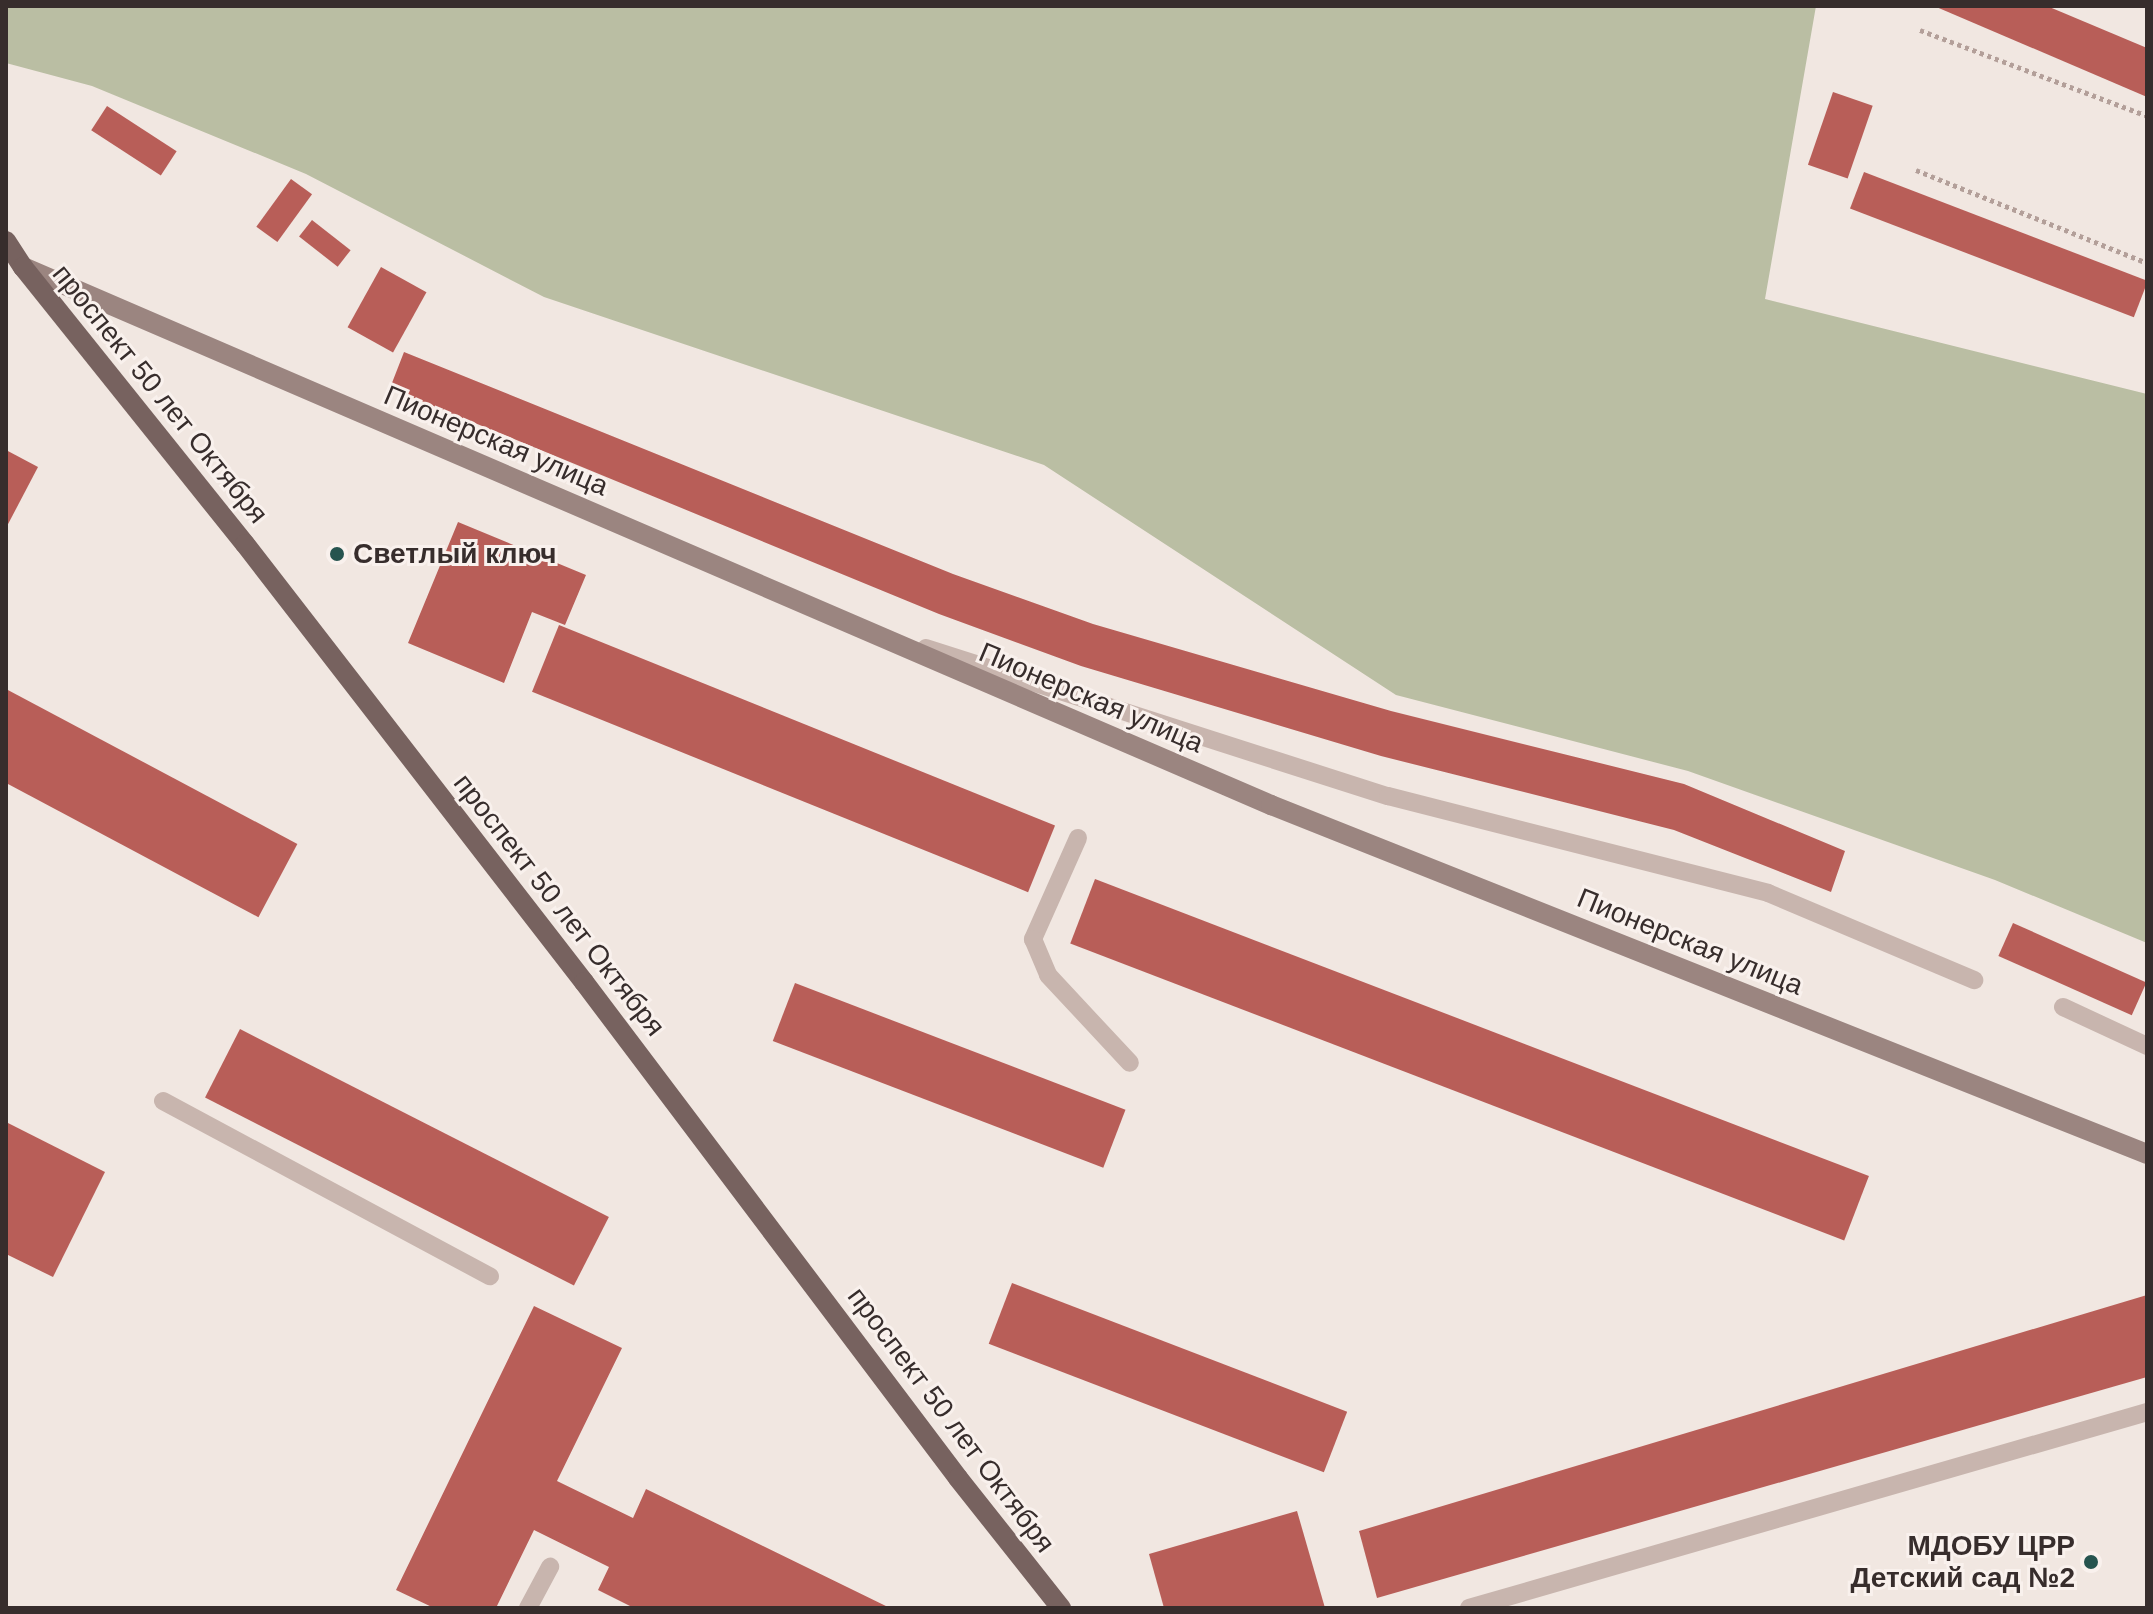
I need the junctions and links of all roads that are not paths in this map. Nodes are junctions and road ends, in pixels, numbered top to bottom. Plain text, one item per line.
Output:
1 (6, 241) edge
2 (23, 267) junction
3 (844, 622) junction
4 (1078, 838) dead end
5 (1974, 980) dead end
6 (2063, 1007) dead end
7 (2147, 1046) edge
8 (1130, 1063) dead end
9 (163, 1101) dead end
10 (2147, 1154) edge
11 (490, 1276) dead end
12 (2147, 1412) edge
13 (550, 1567) dead end
14 (528, 1608) edge
15 (1061, 1608) edge
16 (1469, 1608) edge

1 - 2 main road, проспект 50 лет Октября
2 - 3 main road, Пионерская улица
2 - 15 main road, проспект 50 лет Октября
3 - 5 lane
3 - 10 main road, Пионерская улица
4 - 8 lane
6 - 7 lane
9 - 11 lane
12 - 16 lane
13 - 14 lane

